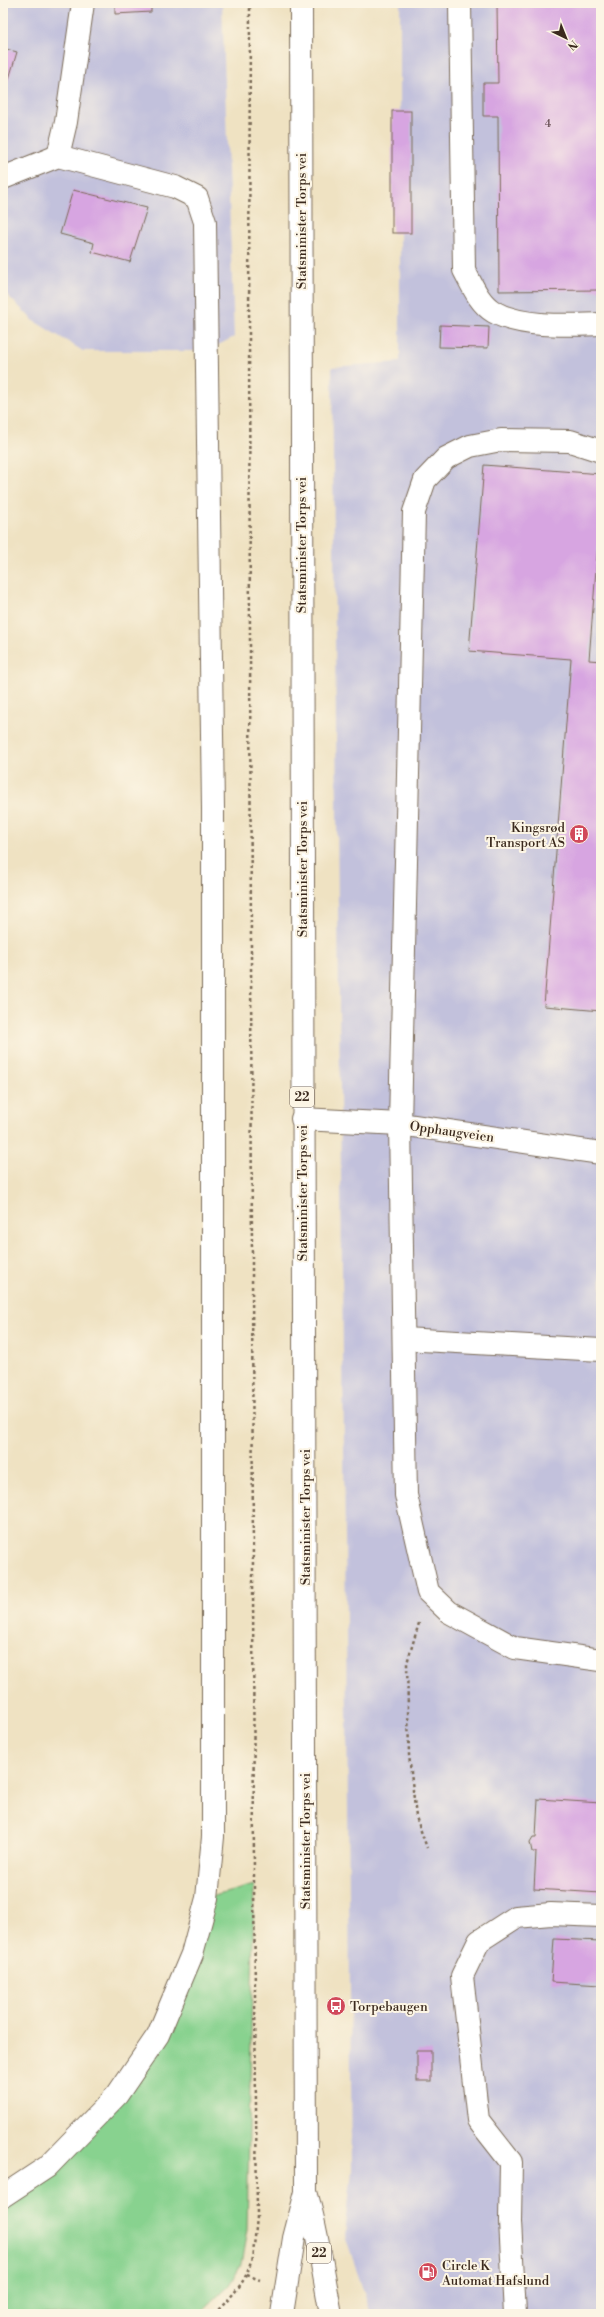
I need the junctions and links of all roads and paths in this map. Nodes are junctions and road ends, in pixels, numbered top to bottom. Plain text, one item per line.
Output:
1 (83, 3) edge
2 (250, 3) edge
3 (301, 3) edge
4 (460, 3) edge
5 (58, 156) junction
6 (3, 178) edge
7 (601, 324) edge
8 (601, 451) edge
9 (302, 1118) junction
10 (400, 1124) junction
11 (601, 1153) edge
12 (404, 1339) junction
13 (601, 1350) edge
14 (428, 1592) junction
15 (601, 1660) edge
16 (426, 1848) dead end
17 (601, 1916) edge
18 (306, 2192) junction
19 (3, 2196) edge
20 (214, 2314) edge
21 (282, 2314) edge
22 (330, 2314) edge
23 (515, 2314) edge

1 - 5 main road
2 - 20 path
3 - 9 main road, Statsminister Torps vei / 22
4 - 7 main road
5 - 6 main road
5 - 19 main road
8 - 10 main road
9 - 10 main road, Opphaugveien
9 - 18 main road, Statsminister Torps vei / 22
10 - 11 main road, Opphaugveien
10 - 12 main road
12 - 13 main road
12 - 14 main road
14 - 15 main road
14 - 16 path
17 - 23 main road
18 - 21 main road, Statsminister Torps vei / 22
18 - 22 main road, Statsminister Torps vei / 22

